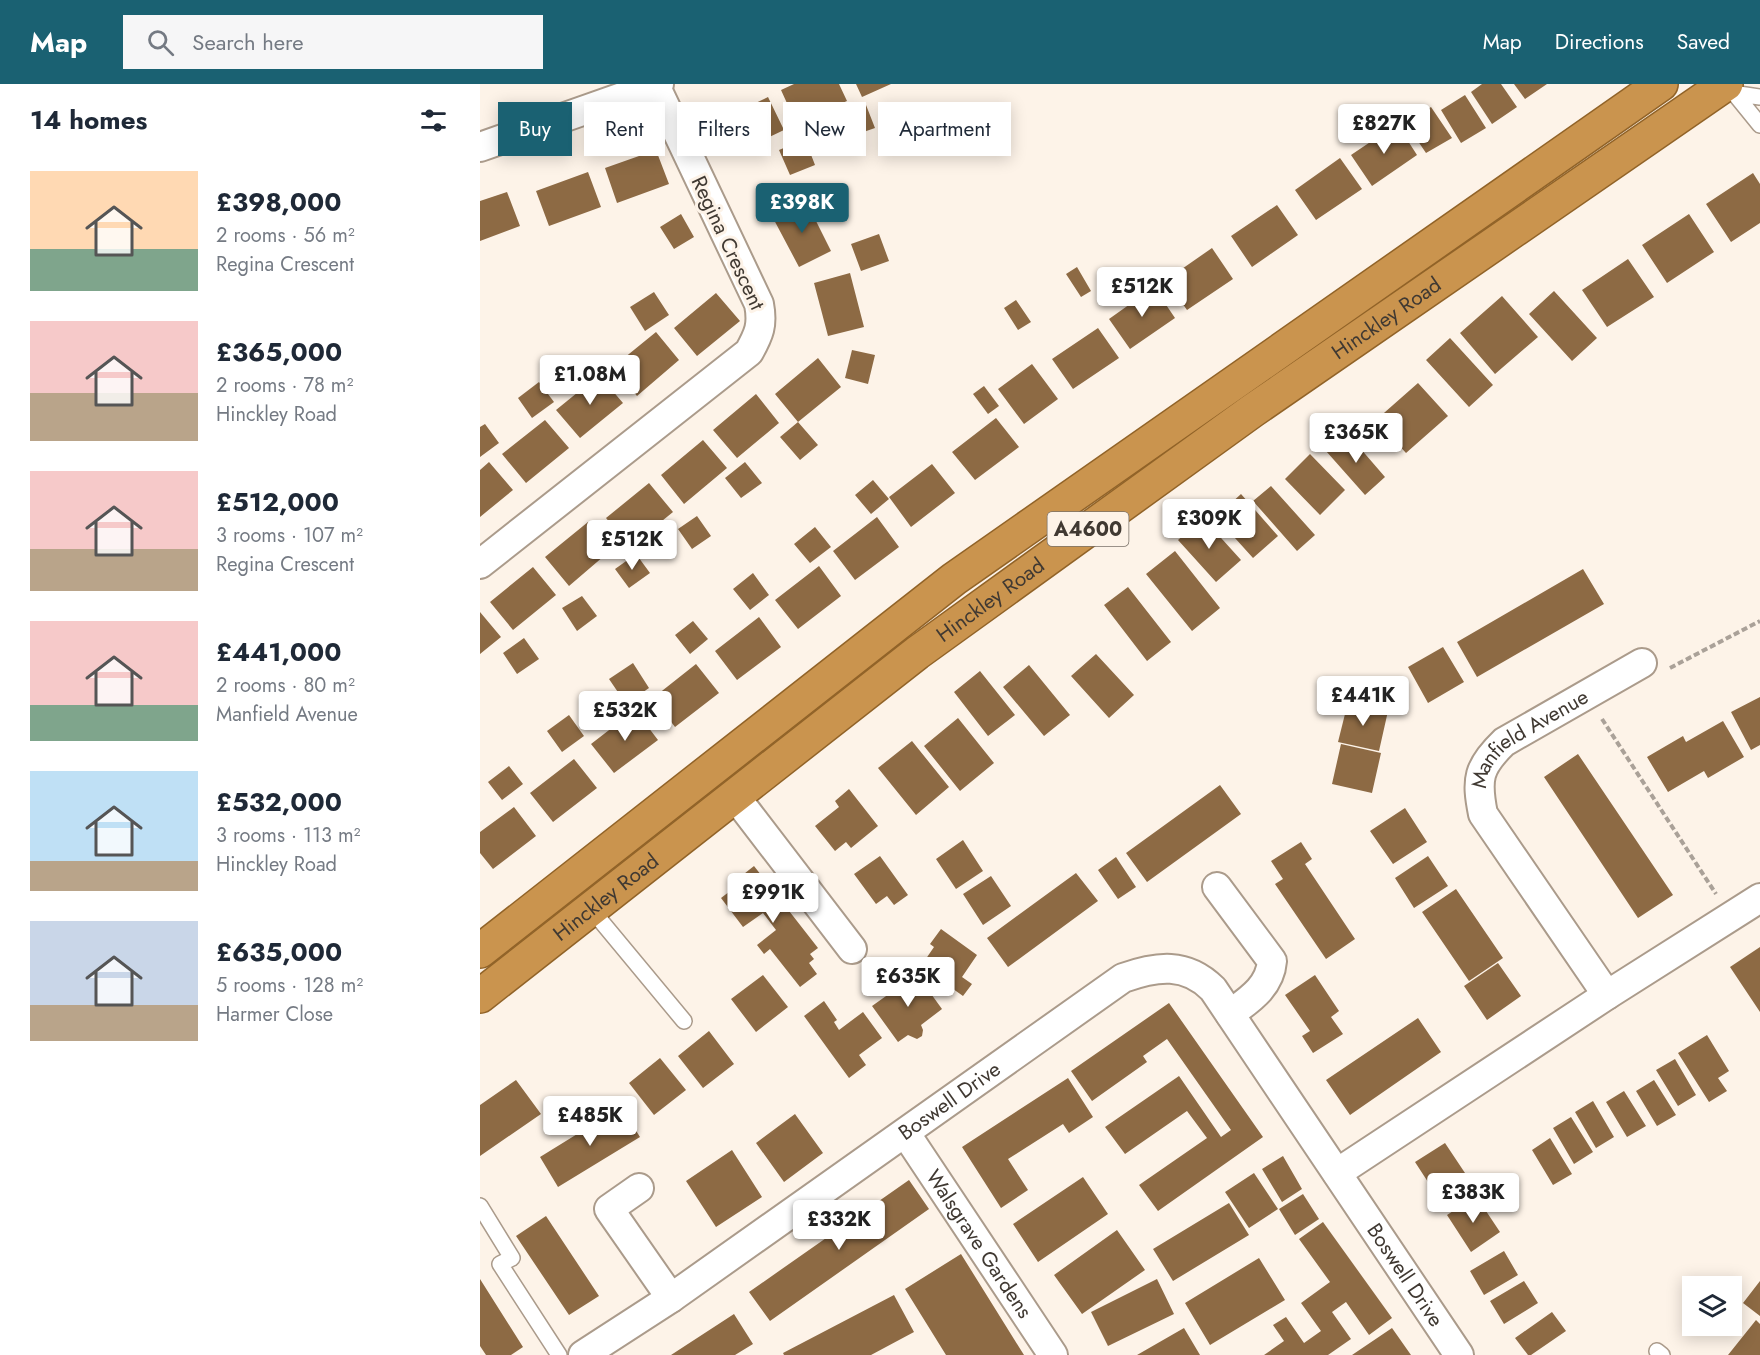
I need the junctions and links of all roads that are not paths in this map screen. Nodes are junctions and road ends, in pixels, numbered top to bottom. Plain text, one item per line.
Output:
1 (1661, 84) edge
2 (657, 85) edge
3 (1725, 89) edge
4 (1760, 97) edge
5 (1760, 125) edge
6 (480, 147) edge
7 (480, 564) edge
8 (1642, 663) road end
9 (734, 795) junction
10 (1217, 887) dead end
11 (1760, 898) edge
12 (591, 909) junction
13 (852, 949) dead end
14 (480, 951) edge
15 (1607, 995) junction
16 (480, 996) edge
17 (1230, 1014) junction
18 (684, 1021) dead end
19 (906, 1134) junction
20 (1337, 1173) junction
21 (639, 1188) dead end
22 (480, 1206) edge
23 (671, 1298) junction
24 (560, 1355) edge
25 (583, 1355) edge
26 (1053, 1355) edge
27 (1459, 1355) edge

1 - 14 highway, Hinckley Road / A4600
2 - 6 street
2 - 7 street, Regina Crescent
3 - 4 lane
3 - 5 lane
3 - 9 highway, Hinckley Road / A4600
8 - 15 street, Manfield Avenue
9 - 12 highway, Hinckley Road / A4600
9 - 13 street
10 - 17 street
11 - 15 street
12 - 16 highway, Hinckley Road / A4600
12 - 18 lane
15 - 20 street
17 - 19 street, Boswell Drive
17 - 20 street, Boswell Drive
19 - 23 street, Boswell Drive
19 - 26 street, Walsgrave Gardens
20 - 27 street, Boswell Drive
21 - 23 street
22 - 24 lane
23 - 25 street, Boswell Drive

